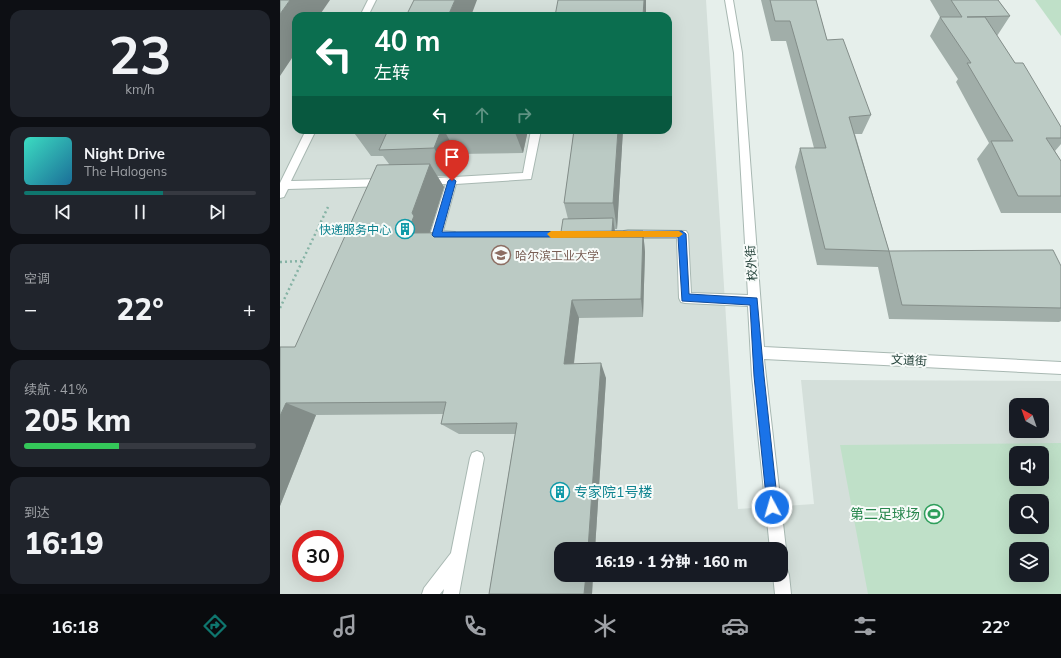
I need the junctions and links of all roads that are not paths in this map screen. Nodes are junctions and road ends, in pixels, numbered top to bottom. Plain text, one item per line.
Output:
1 (372, 0) edge
2 (729, 0) edge
3 (366, 12) edge
4 (309, 134) edge
5 (535, 134) edge
6 (452, 181) junction
7 (397, 182) edge
8 (412, 182) edge
9 (282, 190) edge
10 (618, 234) edge
11 (460, 235) edge
12 (754, 301) junction
13 (757, 353) junction
14 (1061, 368) edge
15 (477, 458) dead end
16 (777, 542) edge
17 (459, 556) junction
18 (782, 582) edge
19 (430, 594) edge
20 (451, 594) edge
21 (783, 594) edge

1 - 3 street
2 - 12 street, 校外街
4 - 9 street
5 - 6 street
6 - 8 street
6 - 11 street
7 - 9 street
10 - 12 street
12 - 13 street, 校外街
13 - 14 street, 文道街
13 - 16 street, 校外街
15 - 17 street
17 - 19 street
17 - 20 street
18 - 21 street

